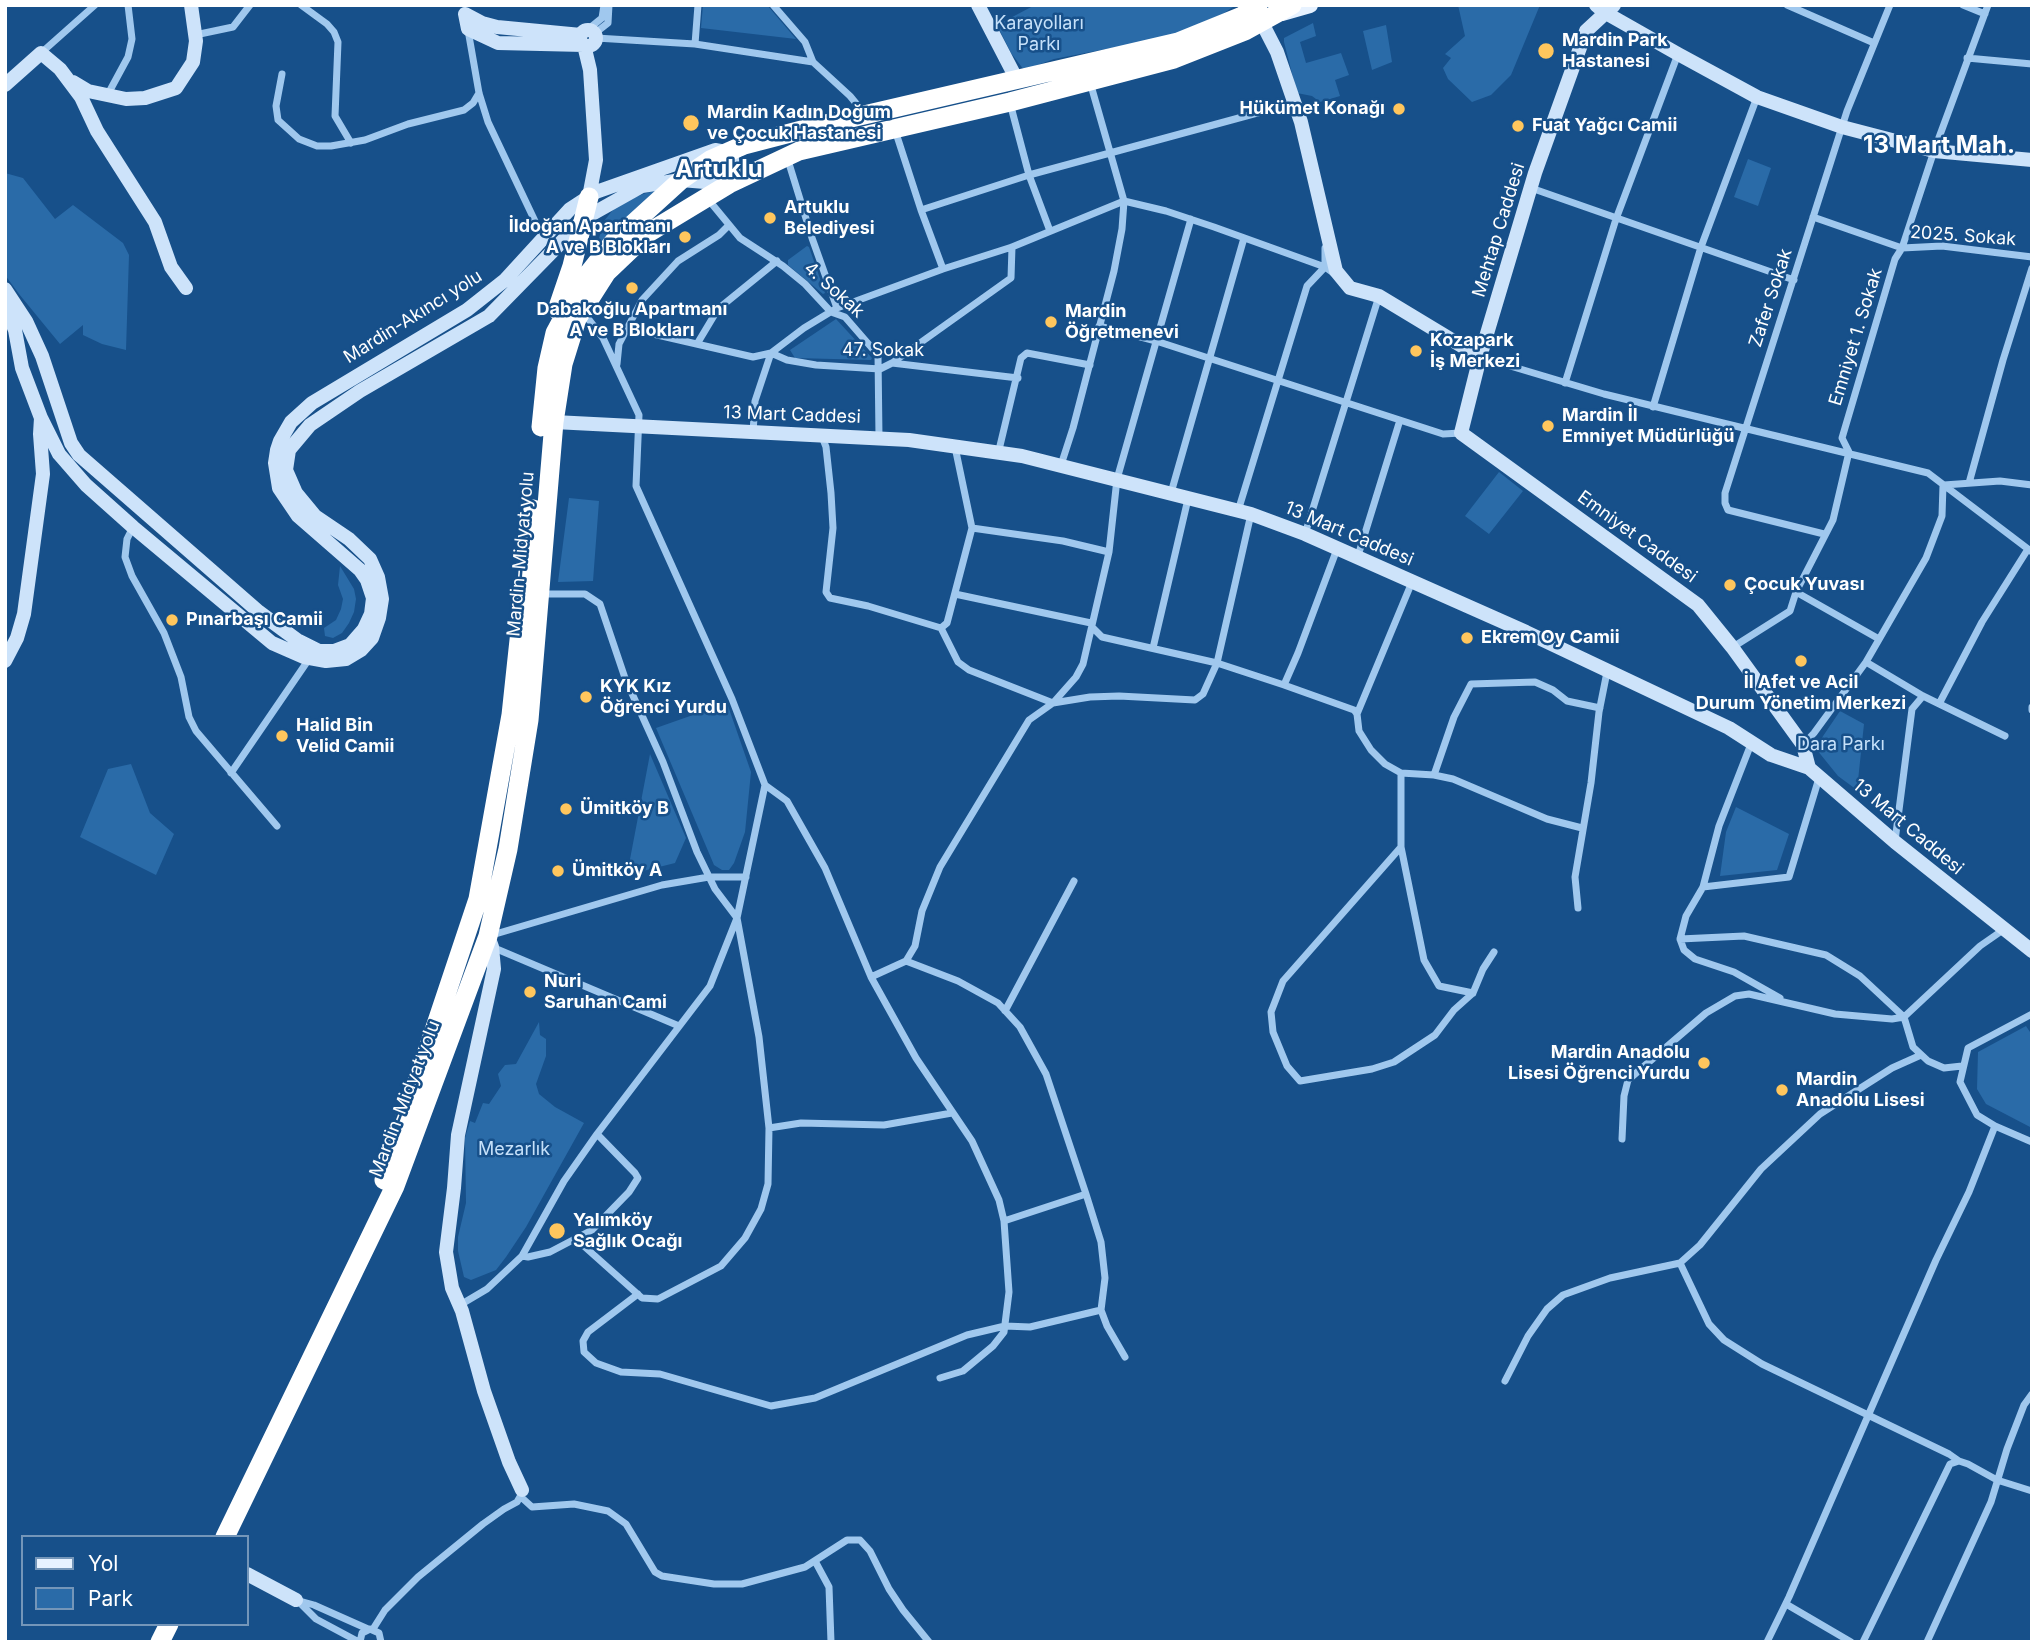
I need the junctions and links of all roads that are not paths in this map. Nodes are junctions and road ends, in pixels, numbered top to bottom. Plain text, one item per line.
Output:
1 (95, 5) edge
2 (128, 5) edge
3 (191, 5) edge
4 (250, 5) edge
5 (301, 5) edge
6 (606, 5) edge
7 (698, 5) edge
8 (773, 5) edge
9 (978, 5) edge
10 (1310, 5) edge
11 (1787, 5) edge
12 (1890, 5) edge
13 (1963, 5) edge
14 (1283, 8) edge
15 (1605, 8) edge
16 (1986, 9) edge
17 (1258, 12) edge
18 (463, 16) edge
19 (195, 35) junction
20 (588, 37) junction
21 (1218, 40) junction
22 (1874, 43) junction
23 (695, 44) junction
24 (1277, 52) junction
25 (41, 53) junction
26 (1678, 54) junction
27 (1967, 58) junction
28 (813, 61) junction
29 (2032, 65) edge
30 (282, 74) dead end
31 (66, 78) junction
32 (1017, 80) junction
33 (1090, 81) junction
34 (5, 85) edge
35 (479, 93) junction
36 (108, 94) junction
37 (1757, 97) junction
38 (1010, 102) junction
39 (1294, 103) junction
40 (865, 115) junction
41 (1842, 127) junction
42 (895, 129) junction
43 (351, 142) junction
44 (728, 149) junction
45 (1934, 151) junction
46 (1110, 153) junction
47 (787, 156) junction
48 (2032, 160) edge
49 (1029, 175) junction
50 (681, 180) junction
51 (729, 184) junction
52 (1530, 188) junction
53 (589, 197) junction
54 (707, 197) junction
55 (1124, 201) junction
56 (921, 210) junction
57 (1813, 217) junction
58 (585, 218) junction
59 (1191, 219) junction
60 (1616, 219) junction
61 (1325, 222) junction
62 (728, 226) junction
63 (1050, 231) junction
64 (544, 238) junction
65 (1244, 238) junction
66 (1012, 247) junction
67 (1701, 247) junction
68 (1902, 248) junction
69 (2032, 257) edge
70 (777, 261) junction
71 (1325, 267) junction
72 (2032, 268) edge
73 (943, 269) junction
74 (1794, 280) junction
75 (1344, 281) junction
76 (186, 288) dead end
77 (5, 289) edge
78 (1380, 296) junction
79 (5, 307) edge
80 (582, 310) junction
81 (834, 310) junction
82 (1099, 326) junction
83 (627, 328) junction
84 (555, 333) junction
85 (1157, 341) junction
86 (5, 342) edge
87 (697, 344) junction
88 (771, 353) junction
89 (1477, 355) junction
90 (42, 356) junction
91 (21, 358) junction
92 (1209, 360) junction
93 (892, 363) junction
94 (617, 365) junction
95 (1090, 365) junction
96 (880, 369) junction
97 (1018, 378) junction
98 (1277, 381) junction
99 (1565, 383) junction
100 (1345, 403) junction
101 (1653, 407) junction
102 (41, 418) junction
103 (1400, 420) junction
104 (554, 422) junction
105 (638, 427) junction
106 (1744, 430) junction
107 (753, 433) junction
108 (1461, 433) junction
109 (821, 434) junction
110 (879, 438) junction
111 (955, 447) junction
112 (1849, 452) junction
113 (998, 454) junction
114 (1061, 466) junction
115 (1118, 479) junction
116 (1969, 483) junction
117 (1943, 485) junction
118 (2032, 485) edge
119 (1171, 493) junction
120 (1188, 499) junction
121 (1245, 512) junction
122 (133, 527) junction
123 (972, 528) junction
124 (1305, 534) junction
125 (1824, 534) junction
126 (1337, 550) junction
127 (2030, 551) edge
128 (1109, 552) junction
129 (1357, 559) junction
130 (1412, 582) junction
131 (1796, 592) junction
132 (538, 594) junction
133 (955, 594) junction
134 (1092, 625) junction
135 (941, 628) junction
136 (1879, 639) junction
137 (1153, 648) junction
138 (1732, 648) junction
139 (309, 658) junction
140 (5, 661) edge
141 (1866, 662) junction
142 (1217, 663) junction
143 (1607, 672) junction
144 (1283, 685) junction
145 (1923, 696) junction
146 (1053, 703) junction
147 (1939, 704) junction
148 (1600, 708) junction
149 (1357, 714) junction
150 (2005, 736) dead end
151 (1751, 744) junction
152 (1802, 745) junction
153 (1401, 773) junction
154 (1814, 773) junction
155 (231, 774) junction
156 (1434, 775) junction
157 (765, 785) junction
158 (277, 827) dead end
159 (1582, 828) junction
160 (1895, 842) junction
161 (1401, 847) junction
162 (709, 877) junction
163 (746, 877) junction
164 (1074, 881) dead end
165 (1703, 887) junction
166 (1578, 908) dead end
167 (737, 918) junction
168 (2003, 930) junction
169 (1680, 939) junction
170 (490, 942) junction
171 (2032, 951) edge
172 (1494, 952) dead end
173 (906, 961) junction
174 (871, 977) junction
175 (1473, 993) junction
176 (1786, 1001) junction
177 (1005, 1011) junction
178 (2032, 1014) edge
179 (1904, 1017) junction
180 (679, 1026) junction
181 (1921, 1055) junction
182 (1962, 1066) junction
183 (952, 1113) junction
184 (1995, 1126) junction
185 (769, 1128) junction
186 (597, 1134) junction
187 (1622, 1139) dead end
188 (2032, 1142) edge
189 (1086, 1194) junction
190 (1004, 1221) junction
191 (576, 1239) junction
192 (522, 1256) junction
193 (1680, 1263) junction
194 (638, 1294) junction
195 (459, 1305) junction
196 (1101, 1310) junction
197 (1005, 1326) junction
198 (1125, 1357) dead end
199 (940, 1378) dead end
200 (1505, 1381) dead end
201 (2032, 1394) edge
202 (1868, 1416) junction
203 (1959, 1461) junction
204 (1997, 1480) junction
205 (2032, 1491) edge
206 (522, 1493) junction
207 (212, 1535) edge
208 (226, 1535) edge
209 (815, 1561) junction
210 (248, 1575) edge
211 (296, 1600) junction
212 (1786, 1604) junction
213 (168, 1626) edge
214 (182, 1626) edge
215 (370, 1629) junction
216 (160, 1642) edge
217 (174, 1642) edge
218 (360, 1642) edge
219 (381, 1642) edge
220 (831, 1642) edge
221 (929, 1642) edge
222 (1767, 1642) edge
223 (1851, 1642) edge
224 (1863, 1642) edge
225 (1927, 1642) edge

1 - 25 street
2 - 36 street
3 - 19 street
4 - 19 street
5 - 43 street
6 - 20 street
7 - 23 street
8 - 28 street
9 - 32 street
10 - 14 main road
11 - 22 street
12 - 22 street, Zafer Sokak
13 - 16 street
14 - 17 highway, Mardin-Midyat yolu
14 - 24 street
15 - 26 street
15 - 52 street, Mehtap Caddesi
16 - 27 street, Emniyet 1. Sokak
17 - 21 highway, Mardin-Midyat yolu
17 - 24 street
17 - 32 highway, Mardin-Midyat yolu
18 - 20 street
18 - 35 street
19 - 36 street
20 - 23 street
20 - 53 street
21 - 24 street
21 - 33 highway, Mardin-Midyat yolu
22 - 41 street, Zafer Sokak
23 - 28 street
24 - 39 street
25 - 31 street
25 - 34 street
26 - 37 street
26 - 60 street
27 - 29 street
27 - 45 street, Emniyet 1. Sokak
28 - 40 street
30 - 43 street
31 - 36 street
31 - 76 street
32 - 40 highway, Mardin-Midyat yolu
33 - 38 highway, Mardin-Midyat yolu
33 - 46 street
35 - 43 street
35 - 64 street
37 - 41 street
37 - 67 street
38 - 42 highway, Mardin-Midyat yolu
38 - 49 street
39 - 46 street
39 - 61 street
40 - 44 highway, Mardin-Midyat yolu
41 - 45 street
41 - 57 street, Zafer Sokak
42 - 47 highway, Mardin-Midyat yolu
42 - 56 street
44 - 50 highway, Mardin-Midyat yolu
44 - 51 street
44 - 53 street, Mardin-Akıncı yolu
45 - 48 street
45 - 68 street, Emniyet 1. Sokak
46 - 49 street
46 - 55 street
47 - 51 highway, Mardin-Midyat yolu
47 - 81 street
49 - 56 street
49 - 63 street
50 - 51 street, Mardin-Akıncı yolu
50 - 58 street, Mardin-Akıncı yolu
50 - 84 highway, Mardin-Midyat yolu
51 - 54 highway, Mardin-Midyat yolu
52 - 60 street
52 - 89 street, Mehtap Caddesi
53 - 58 highway
53 - 64 street, Mardin-Akıncı yolu
54 - 62 street, 4. Sokak
54 - 80 highway, Mardin-Midyat yolu
55 - 59 street
55 - 63 street
55 - 82 street
56 - 73 street
57 - 68 street, 2025. Sokak
57 - 74 street, Zafer Sokak
58 - 84 highway
58 - 139 street, Mardin-Akıncı yolu
59 - 65 street
59 - 85 street
60 - 67 street
60 - 99 street
61 - 71 street
61 - 75 street
62 - 70 street, 4. Sokak
62 - 83 street
63 - 66 street
64 - 90 street, Mardin-Akıncı yolu
65 - 71 street
65 - 92 street
66 - 73 street
66 - 93 street
67 - 74 street
67 - 101 street
68 - 69 street, 2025. Sokak
68 - 112 street, Emniyet 1. Sokak
70 - 81 street, 4. Sokak
70 - 87 street
71 - 75 street
71 - 98 street
72 - 116 street
73 - 81 street
74 - 106 street, Zafer Sokak
75 - 78 street
77 - 90 street, Mardin-Akıncı yolu
78 - 89 street
78 - 100 street
79 - 91 street, Mardin-Akıncı yolu
80 - 94 street
80 - 104 highway, Mardin-Midyat yolu
81 - 88 street
81 - 96 street, 4. Sokak
82 - 85 street
82 - 95 street
83 - 87 street, 47. Sokak
83 - 94 street
84 - 207 highway, Mardin-Midyat yolu
85 - 92 street
85 - 115 street
86 - 91 street
87 - 88 street, 47. Sokak
88 - 96 street, 47. Sokak
88 - 107 street
89 - 99 street
89 - 108 street
90 - 91 street
91 - 102 street, Mardin-Akıncı yolu
92 - 98 street
92 - 119 street
93 - 96 street, 47. Sokak
93 - 97 street, 47. Sokak
94 - 105 street
95 - 97 street
95 - 114 street
96 - 110 street, 4. Sokak
97 - 113 street
98 - 100 street
98 - 121 street
99 - 101 street
100 - 103 street
100 - 124 street
101 - 106 street
102 - 122 street, Mardin-Akıncı yolu
102 - 140 street
103 - 108 street
103 - 129 street
104 - 105 street, 13 Mart Caddesi
104 - 132 highway, Mardin-Midyat yolu
105 - 107 street, 13 Mart Caddesi
105 - 157 street
106 - 112 street
106 - 125 street, Zafer Sokak
107 - 109 street, 13 Mart Caddesi
108 - 138 street, Emniyet Caddesi
109 - 110 street, 13 Mart Caddesi
109 - 135 street
110 - 111 street, 13 Mart Caddesi
111 - 113 street, 13 Mart Caddesi
111 - 123 street
112 - 117 street
112 - 125 street, Emniyet 1. Sokak
113 - 114 street, 13 Mart Caddesi
114 - 115 street, 13 Mart Caddesi
115 - 119 street, 13 Mart Caddesi
115 - 128 street
116 - 117 street
116 - 118 street
117 - 127 street
117 - 136 street
119 - 120 street, 13 Mart Caddesi
120 - 121 street, 13 Mart Caddesi
120 - 137 street
121 - 124 street, 13 Mart Caddesi
121 - 142 street
122 - 139 street, Mardin-Akıncı yolu
122 - 155 street
123 - 128 street
123 - 133 street
124 - 126 street, 13 Mart Caddesi
125 - 131 street, Emniyet 1. Sokak
126 - 129 street, 13 Mart Caddesi
126 - 144 street
127 - 147 street
128 - 134 street
129 - 130 street, 13 Mart Caddesi
130 - 143 street, 13 Mart Caddesi
130 - 149 street
131 - 136 street
131 - 138 street, Emniyet 1. Sokak
132 - 162 street
132 - 170 highway, Mardin-Midyat yolu
133 - 134 street
133 - 135 street
134 - 137 street
134 - 146 street
135 - 146 street
136 - 141 street
137 - 142 street
138 - 152 street, Emniyet Caddesi
139 - 155 street
141 - 145 street
141 - 152 street
142 - 144 street
142 - 146 street
143 - 148 street
143 - 151 street, 13 Mart Caddesi
144 - 149 street
145 - 147 street
145 - 160 street
146 - 173 street
147 - 150 street
148 - 156 street
148 - 159 street
149 - 153 street
151 - 154 street, 13 Mart Caddesi
151 - 165 street
152 - 154 street, Emniyet Caddesi
153 - 156 street
153 - 161 street
154 - 160 street, 13 Mart Caddesi
154 - 165 street
155 - 158 street
156 - 159 street
157 - 163 street
157 - 174 street
159 - 166 street
160 - 168 street, 13 Mart Caddesi
161 - 175 street
161 - 175 street
162 - 163 street
162 - 167 street
162 - 170 street
163 - 167 street
164 - 177 street
165 - 169 street
167 - 180 street
167 - 185 street
168 - 171 street, 13 Mart Caddesi
168 - 179 street
169 - 176 street
169 - 179 street
170 - 180 street
170 - 195 street
170 - 208 highway, Mardin-Midyat yolu
172 - 175 street
173 - 174 street
173 - 177 street
174 - 183 street
176 - 179 street
176 - 187 street
177 - 189 street
178 - 182 street
179 - 181 street
180 - 186 street
181 - 182 street
181 - 193 street
182 - 184 street
183 - 185 street
183 - 190 street
184 - 188 street
184 - 202 street
185 - 194 street
186 - 191 street
186 - 192 street
189 - 190 street
189 - 196 street
190 - 197 street
191 - 192 street
191 - 194 street
192 - 195 street
193 - 200 street
193 - 202 street
194 - 197 street
195 - 206 street
196 - 197 street
196 - 198 street
197 - 199 street
201 - 204 street
202 - 203 street
202 - 212 street
203 - 204 street
203 - 224 street
204 - 205 street
204 - 225 street
206 - 209 street
206 - 215 street
209 - 220 street
209 - 221 street
210 - 211 street
211 - 215 street
211 - 218 street
212 - 222 street
212 - 223 street
213 - 216 highway
214 - 217 highway
215 - 218 street
215 - 219 street

